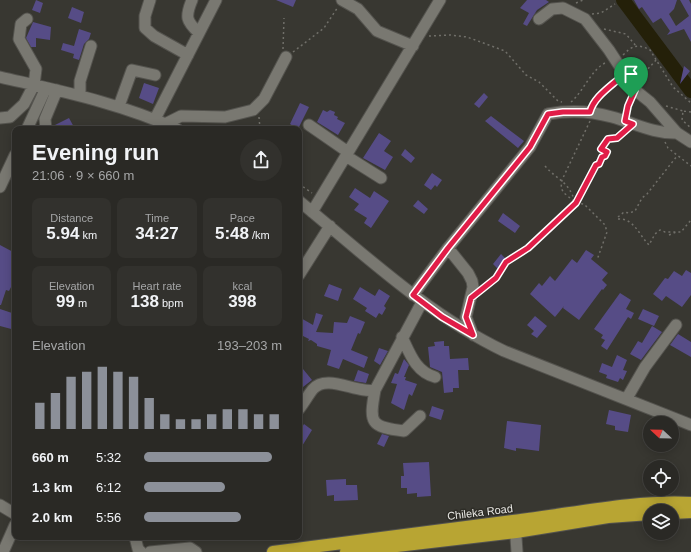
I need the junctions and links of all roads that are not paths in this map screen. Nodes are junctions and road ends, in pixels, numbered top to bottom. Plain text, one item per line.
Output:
1 (150, 0) edge
2 (192, 0) edge
3 (216, 0) edge
4 (440, 0) edge
5 (340, 2) edge
6 (27, 19) dead end
7 (539, 19) dead end
8 (199, 33) junction
9 (91, 46) dead end
10 (413, 46) junction
11 (188, 55) junction
12 (286, 57) road end
13 (156, 75) dead end
14 (0, 77) edge
15 (34, 85) junction
16 (51, 89) junction
17 (80, 95) junction
18 (119, 106) junction
19 (0, 118) edge
20 (160, 121) junction
21 (309, 125) dead end
22 (29, 126) edge
23 (46, 126) edge
24 (170, 126) edge
25 (677, 133) junction
26 (691, 142) edge
27 (347, 154) junction
28 (12, 161) edge
29 (381, 178) dead end
30 (0, 187) edge
31 (302, 204) edge
32 (312, 212) junction
33 (330, 226) junction
34 (448, 248) junction
35 (302, 270) edge
36 (417, 299) junction
37 (676, 325) dead end
38 (473, 335) junction
39 (402, 337) junction
40 (434, 377) dead end
41 (375, 390) junction
42 (627, 398) junction
43 (302, 405) edge
44 (420, 416) dead end
45 (691, 425) edge
46 (691, 503) edge
47 (0, 505) edge
48 (12, 512) edge
49 (691, 512) edge
50 (679, 513) edge
51 (643, 514) edge
52 (515, 526) junction
53 (12, 532) edge
54 (136, 540) edge
55 (365, 551) edge
56 (3, 552) edge
57 (141, 552) edge
58 (150, 552) edge
59 (196, 552) edge
60 (272, 552) edge
61 (346, 552) edge
62 (517, 552) edge

1 - 11 street
2 - 8 street
3 - 8 street
4 - 10 street
5 - 10 street
6 - 15 street
7 - 25 street
8 - 11 street
9 - 17 street
10 - 27 street
11 - 20 street
12 - 20 street
13 - 18 street
14 - 15 street
15 - 16 street
15 - 19 street
16 - 17 street
16 - 22 street
16 - 23 street
17 - 18 street
18 - 20 street
20 - 24 street
21 - 27 street
25 - 26 street
25 - 34 street
27 - 29 street
27 - 32 street
28 - 30 street
31 - 32 street
32 - 33 street
33 - 35 street
33 - 36 street
34 - 36 street
34 - 38 street
36 - 38 street
36 - 39 street
37 - 42 street
38 - 42 street
39 - 40 street
39 - 41 street
41 - 43 street
41 - 44 street
42 - 45 street
46 - 52 highway, Chileka Road
47 - 48 street
49 - 50 highway
51 - 52 highway, Chileka Road
52 - 55 highway, Chileka Road
52 - 60 highway, Chileka Road
52 - 62 street
53 - 56 street
54 - 57 street
55 - 61 highway, Chileka Road
58 - 59 street

